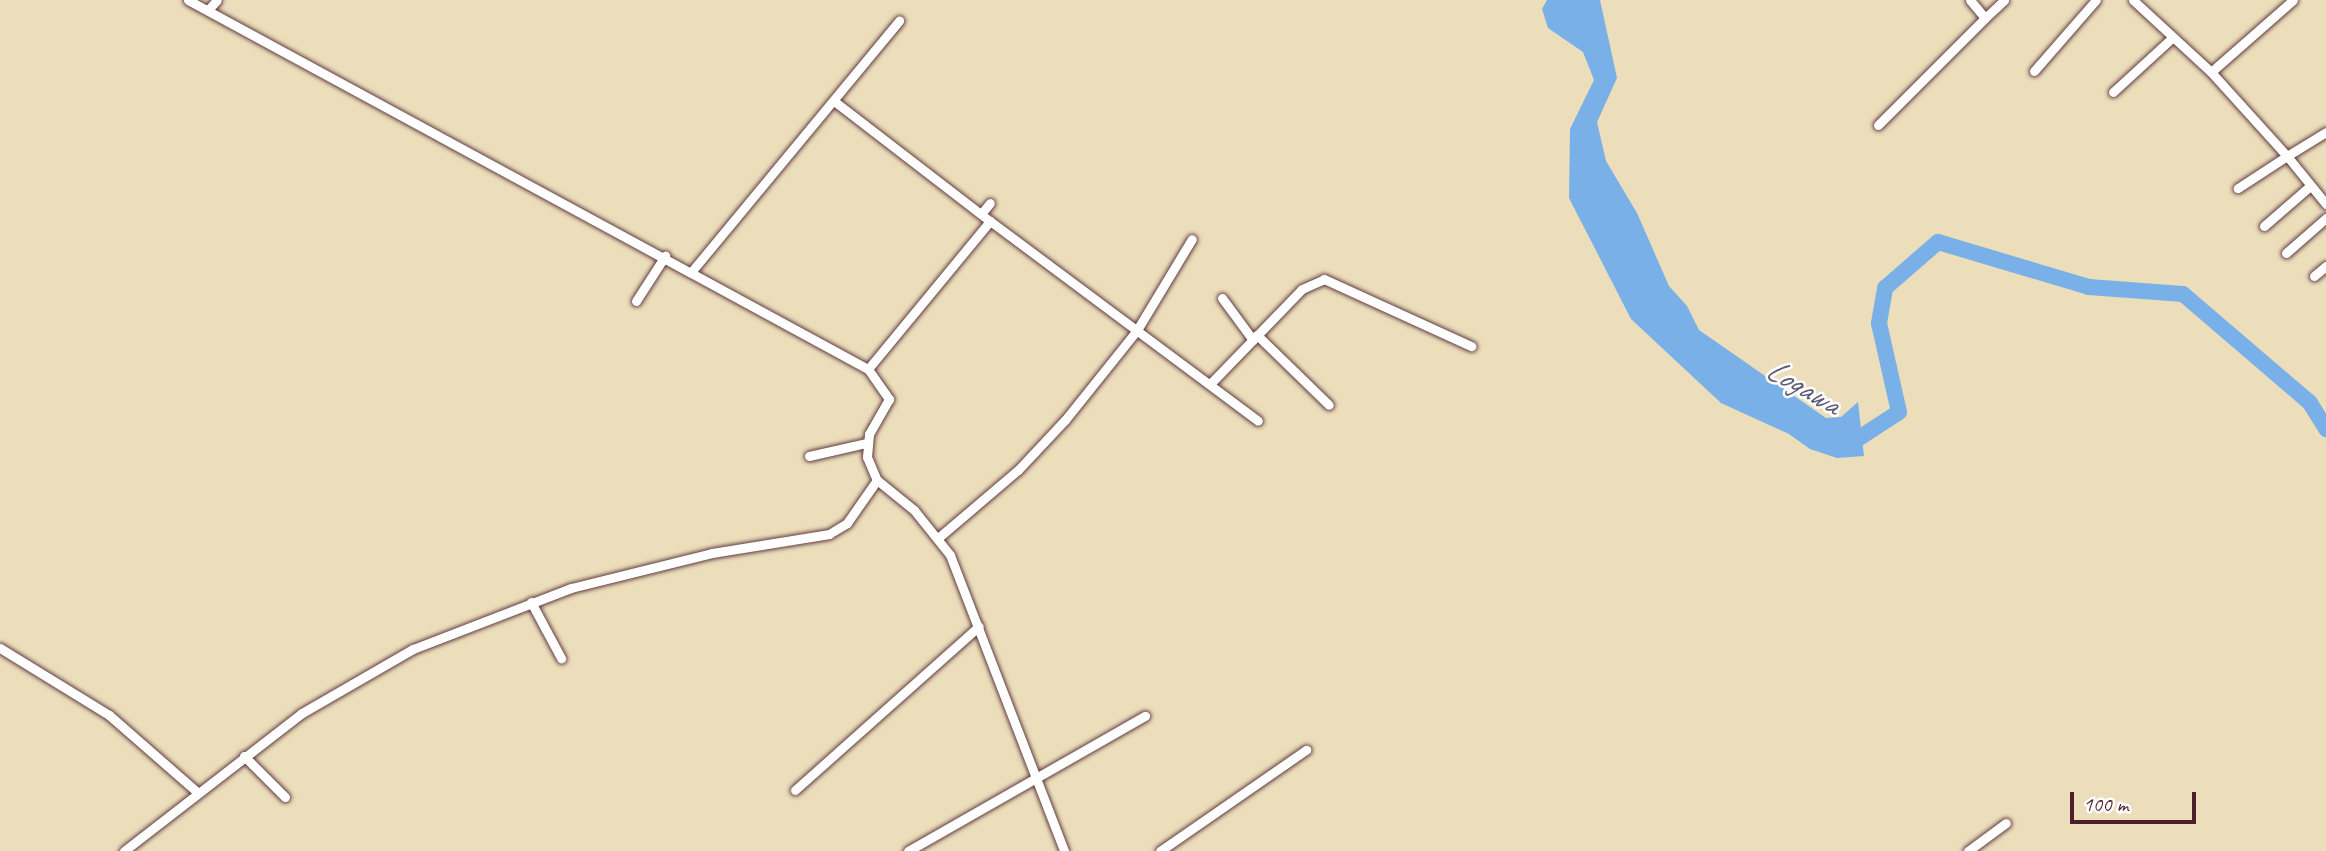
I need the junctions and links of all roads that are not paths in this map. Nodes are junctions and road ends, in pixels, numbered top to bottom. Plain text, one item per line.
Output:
1 (188, 0) edge
2 (217, 0) edge
3 (1970, 0) edge
4 (2004, 0) edge
5 (2096, 0) edge
6 (2133, 0) edge
7 (2292, 0) edge
8 (208, 10) junction
9 (1985, 18) junction
10 (899, 21) dead end
11 (2173, 37) junction
12 (2034, 71) dead end
13 (2211, 72) junction
14 (2113, 92) dead end
15 (834, 101) junction
16 (1878, 125) dead end
17 (2326, 132) edge
18 (2287, 156) junction
19 (2310, 186) junction
20 (2238, 188) dead end
21 (990, 203) dead end
22 (2326, 204) edge
23 (981, 214) junction
24 (2326, 218) edge
25 (990, 221) junction
26 (2264, 226) dead end
27 (1192, 239) dead end
28 (2286, 253) dead end
29 (665, 256) junction
30 (2326, 266) edge
31 (692, 271) junction
32 (2314, 276) dead end
33 (1222, 298) dead end
34 (636, 301) dead end
35 (1137, 330) junction
36 (1255, 338) junction
37 (1471, 346) dead end
38 (868, 369) junction
39 (1210, 384) junction
40 (1329, 405) dead end
41 (1258, 421) dead end
42 (866, 443) junction
43 (809, 456) dead end
44 (877, 480) junction
45 (938, 538) junction
46 (531, 603) junction
47 (979, 626) junction
48 (0, 649) edge
49 (561, 657) dead end
50 (1145, 716) dead end
51 (1306, 750) dead end
52 (244, 756) junction
53 (1035, 778) junction
54 (795, 790) dead end
55 (198, 793) junction
56 (285, 797) dead end
57 (2006, 823) dead end
58 (124, 851) edge
59 (908, 851) edge
60 (1064, 851) edge
61 (1160, 851) edge
62 (1968, 851) edge

1 - 8 street
2 - 8 street
3 - 9 street
4 - 9 street
5 - 12 street
6 - 11 street
7 - 13 street
8 - 29 street
9 - 16 street
10 - 15 street
11 - 13 street
11 - 14 street
13 - 18 street
15 - 23 street
15 - 31 street
17 - 18 street
18 - 19 street
18 - 20 street
19 - 22 street
19 - 26 street
21 - 23 street
23 - 25 street
24 - 28 street
25 - 35 street
25 - 38 street
27 - 35 street
29 - 31 street
29 - 34 street
30 - 32 street
31 - 38 street
33 - 36 street
35 - 39 street
35 - 45 street
36 - 37 street
36 - 39 street
36 - 40 street
38 - 42 street
39 - 41 street
42 - 43 street
42 - 44 street
44 - 45 street
44 - 46 street
45 - 47 street
46 - 49 street
46 - 52 street
47 - 53 street
47 - 54 street
48 - 55 street
50 - 53 street
51 - 61 street
52 - 55 street
52 - 56 street
53 - 59 street
53 - 60 street
55 - 58 street
57 - 62 street

